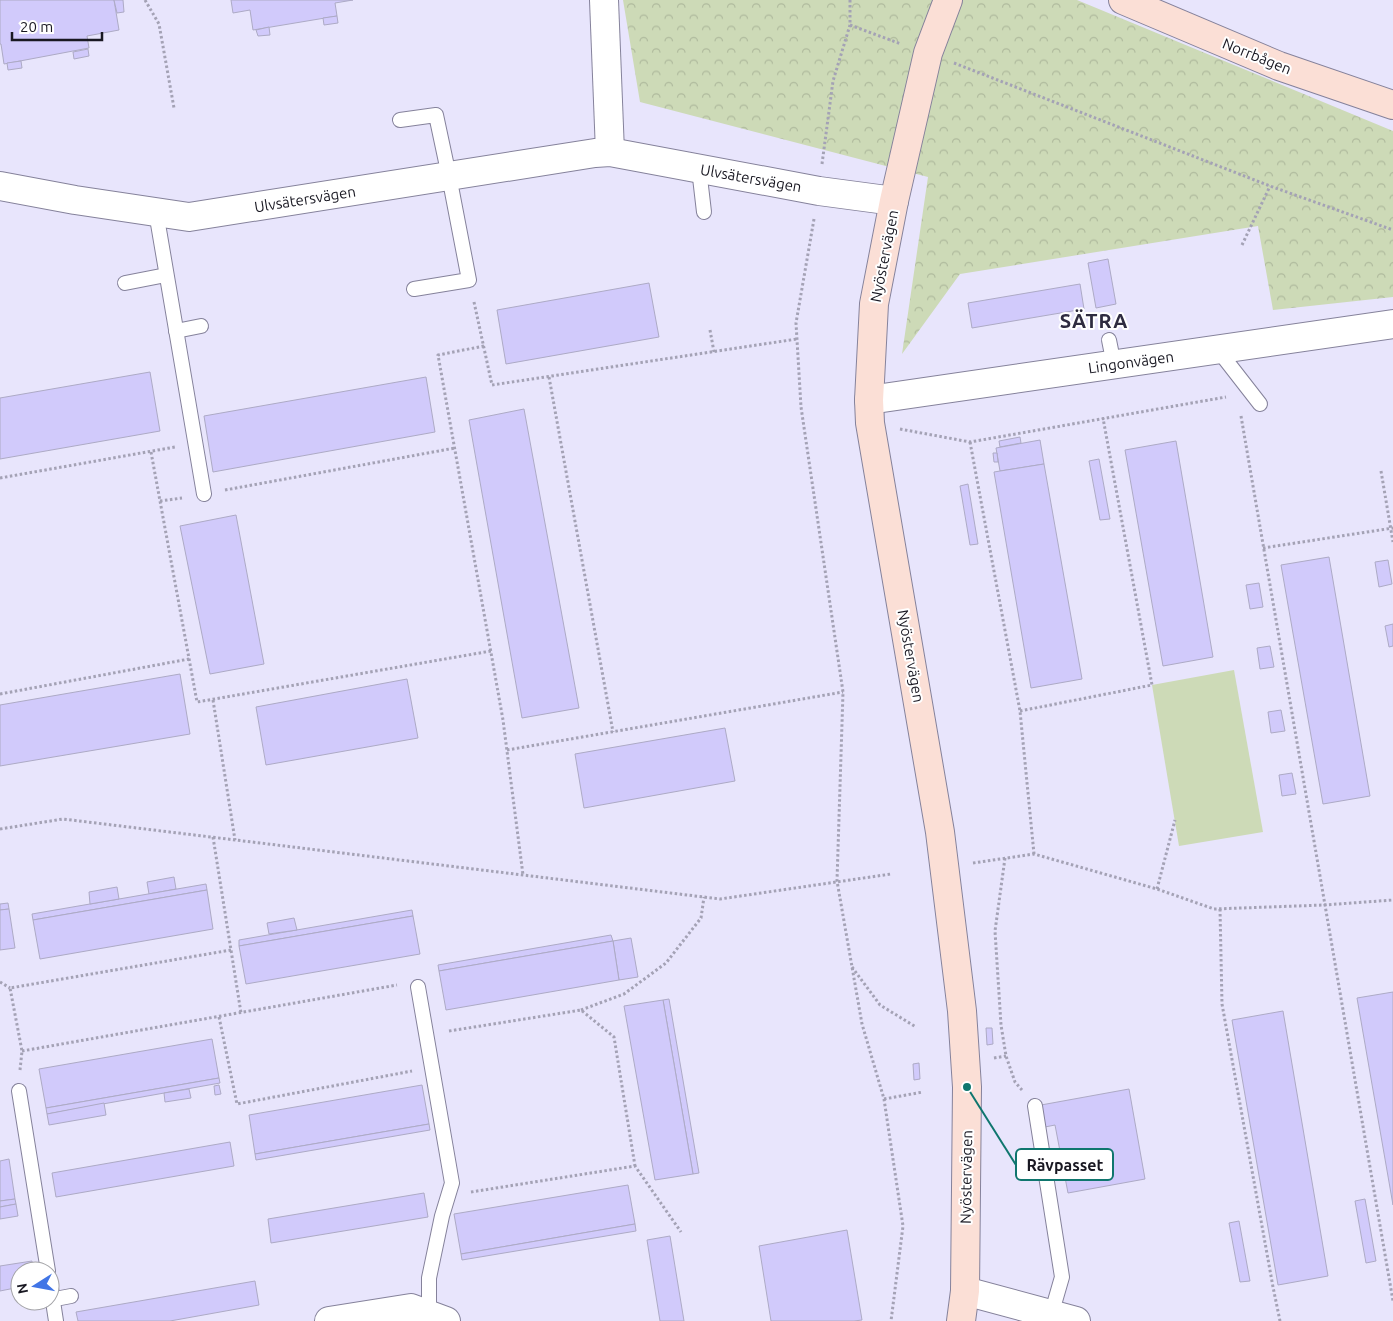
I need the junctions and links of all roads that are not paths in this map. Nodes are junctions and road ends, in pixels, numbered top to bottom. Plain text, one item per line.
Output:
1 (604, 0) edge
2 (948, 0) edge
3 (1123, 0) edge
4 (1393, 105) edge
5 (400, 120) dead end
6 (610, 152) junction
7 (699, 169) junction
8 (450, 176) junction
9 (0, 186) edge
10 (894, 201) junction
11 (156, 212) junction
12 (704, 212) dead end
13 (166, 275) junction
14 (125, 283) dead end
15 (414, 289) dead end
16 (1393, 324) edge
17 (200, 326) dead end
18 (176, 331) junction
19 (1225, 359) junction
20 (1260, 404) dead end
21 (870, 412) junction
22 (204, 494) road end
23 (418, 987) road end
24 (19, 1091) road end
25 (1035, 1106) road end
26 (46, 1261) edge
27 (964, 1291) junction
28 (71, 1296) dead end
29 (60, 1298) edge
30 (437, 1318) edge
31 (1060, 1319) edge
32 (330, 1321) edge
33 (961, 1321) edge

1 - 6 street
2 - 10 street, Nyöstervägen
3 - 4 street, Norrbågen
5 - 8 lane
6 - 7 street, Ulvsätersvägen
6 - 8 street, Ulvsätersvägen
7 - 10 street, Ulvsätersvägen
7 - 12 lane
8 - 11 street, Ulvsätersvägen
8 - 15 lane
9 - 11 street, Ulvsätersvägen
10 - 21 street, Nyöstervägen
11 - 13 lane
13 - 14 lane
13 - 18 lane
16 - 19 street, Lingonvägen
17 - 18 lane
18 - 22 lane
19 - 20 lane
19 - 21 street, Lingonvägen
21 - 27 street, Nyöstervägen
23 - 30 lane
24 - 26 lane
25 - 31 lane
27 - 31 street
27 - 33 street, Nyöstervägen
28 - 29 lane
30 - 32 street

